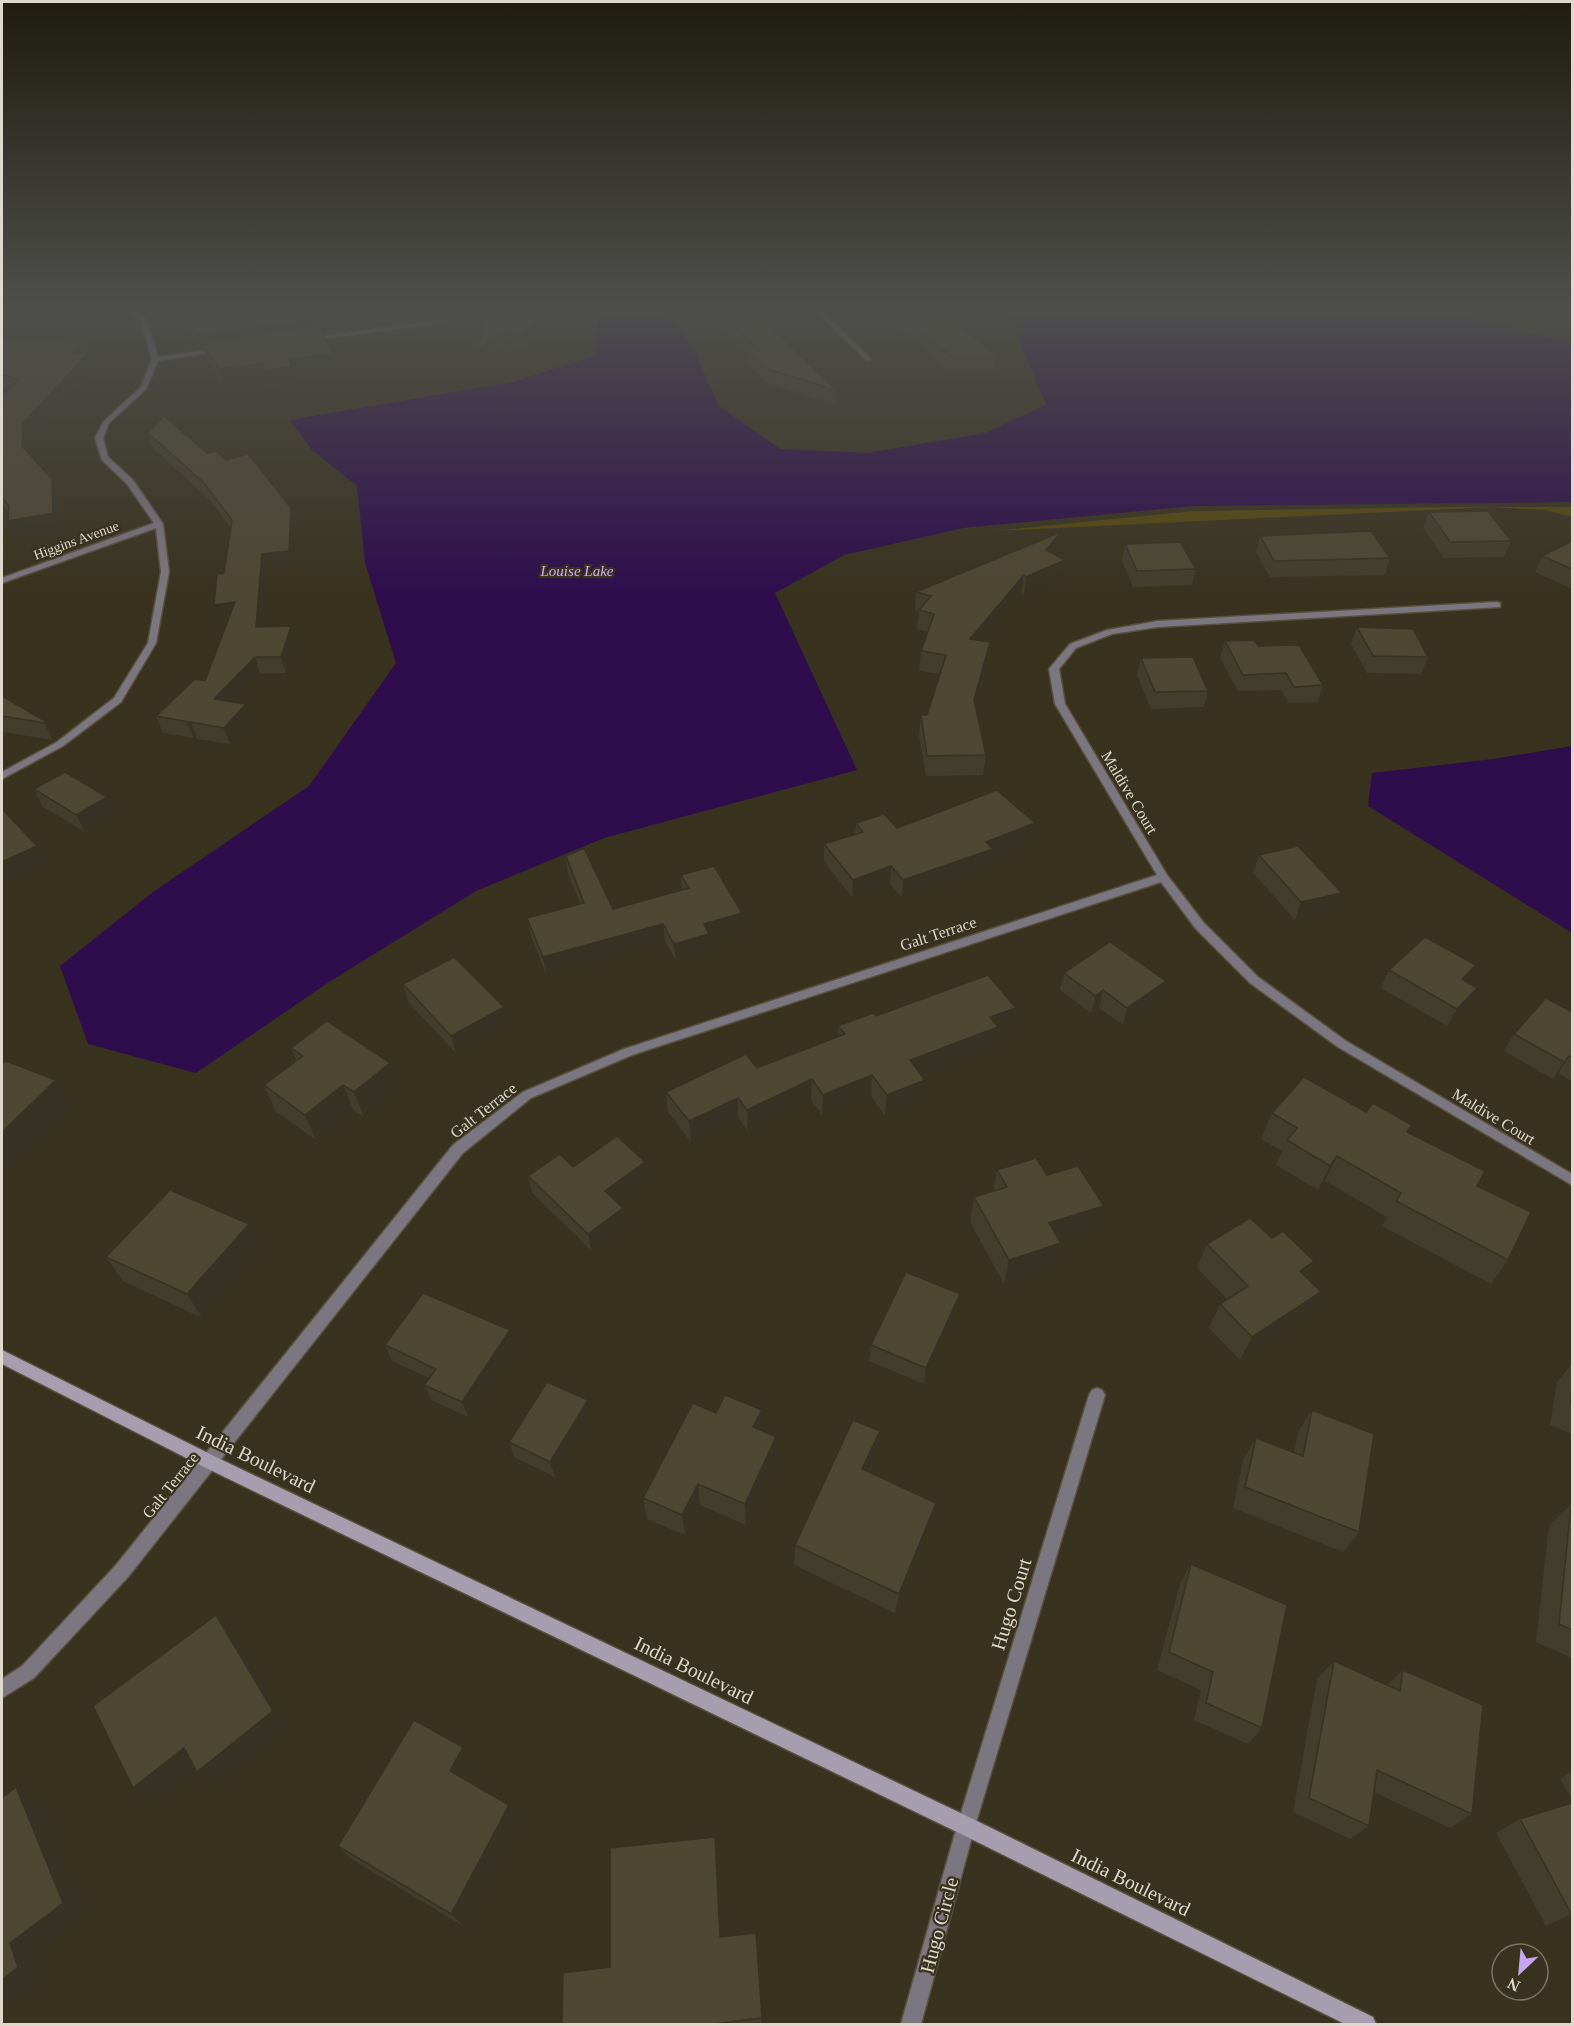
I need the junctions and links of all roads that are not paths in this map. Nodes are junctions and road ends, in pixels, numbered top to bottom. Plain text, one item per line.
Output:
1 (126, 405) edge
2 (159, 524) junction
3 (2, 581) edge
4 (1497, 605) dead end
5 (2, 776) edge
6 (1163, 877) junction
7 (1572, 1180) edge
8 (2, 1357) edge
9 (1096, 1395) dead end
10 (210, 1462) junction
11 (2, 1689) edge
12 (966, 1826) junction
13 (911, 2025) edge
14 (1366, 2025) edge

1 - 2 street
2 - 3 street, Higgins Avenue
2 - 5 street
4 - 6 street, Maldive Court
6 - 7 street, Maldive Court
6 - 10 street, Galt Terrace
8 - 10 street, India Boulevard
9 - 12 street, Hugo Court
10 - 11 street, Galt Terrace
10 - 12 street, India Boulevard
12 - 13 street, Hugo Circle
12 - 14 street, India Boulevard

